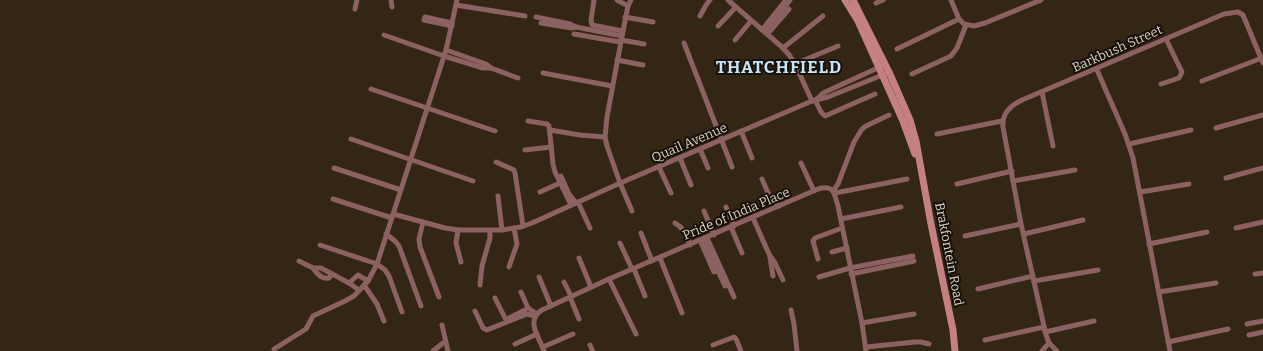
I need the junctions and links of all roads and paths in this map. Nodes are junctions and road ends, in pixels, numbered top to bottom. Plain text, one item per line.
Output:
1 (357, 0) edge
2 (391, 0) edge
3 (594, 0) edge
4 (617, 0) edge
5 (631, 0) edge
6 (710, 0) edge
7 (728, 0) edge
8 (786, 0) edge
9 (790, 0) edge
10 (845, 0) edge
11 (853, 0) edge
12 (883, 0) edge
13 (951, 0) edge
14 (1041, 0) edge
15 (457, 2) edge
16 (876, 3) dead end
17 (628, 6) junction
18 (392, 7) dead end
19 (736, 7) junction
20 (355, 9) dead end
21 (789, 9) dead end
22 (525, 16) dead end
23 (536, 16) dead end
24 (700, 16) dead end
25 (823, 16) dead end
26 (625, 17) junction
27 (959, 19) junction
28 (751, 21) junction
29 (438, 22) dead end
30 (653, 22) dead end
31 (541, 23) dead end
32 (452, 24) junction
33 (966, 25) junction
34 (718, 26) dead end
35 (576, 27) junction
36 (765, 32) junction
37 (574, 34) dead end
38 (384, 35) dead end
39 (621, 37) junction
40 (1166, 39) junction
41 (736, 40) dead end
42 (684, 43) dead end
43 (644, 44) dead end
44 (838, 46) dead end
45 (783, 48) junction
46 (898, 49) dead end
47 (446, 50) junction
48 (444, 56) junction
49 (461, 58) junction
50 (617, 60) junction
51 (1262, 61) edge
52 (795, 64) junction
53 (643, 65) dead end
54 (886, 65) junction
55 (878, 68) junction
56 (1097, 70) junction
57 (889, 72) junction
58 (543, 73) dead end
59 (912, 74) dead end
60 (882, 76) junction
61 (518, 78) dead end
62 (1202, 81) dead end
63 (1161, 84) dead end
64 (843, 85) junction
65 (612, 86) junction
66 (371, 90) dead end
67 (845, 91) junction
68 (1042, 92) junction
69 (875, 94) dead end
70 (815, 100) junction
71 (427, 108) junction
72 (890, 115) dead end
73 (1263, 115) edge
74 (528, 121) dead end
75 (1002, 121) junction
76 (1216, 128) dead end
77 (550, 130) junction
78 (1191, 130) dead end
79 (495, 131) dead end
80 (741, 132) junction
81 (937, 134) dead end
82 (605, 137) junction
83 (722, 139) junction
84 (351, 140) dead end
85 (1129, 144) junction
86 (1052, 146) dead end
87 (551, 147) junction
88 (700, 149) junction
89 (525, 150) dead end
90 (680, 158) junction
91 (752, 158) dead end
92 (410, 160) junction
93 (496, 162) dead end
94 (801, 163) dead end
95 (920, 163) junction
96 (659, 167) junction
97 (732, 167) dead end
98 (334, 168) dead end
99 (708, 168) dead end
100 (1263, 168) edge
101 (1075, 170) dead end
102 (1012, 171) junction
103 (561, 176) dead end
104 (1226, 178) dead end
105 (762, 179) dead end
106 (907, 179) dead end
107 (473, 180) dead end
108 (1014, 181) junction
109 (560, 183) junction
110 (620, 183) junction
111 (957, 184) dead end
112 (1189, 184) dead end
113 (692, 185) dead end
114 (401, 190) junction
115 (814, 191) junction
116 (540, 192) dead end
117 (834, 192) junction
118 (1140, 192) junction
119 (671, 193) dead end
120 (498, 196) dead end
121 (333, 199) dead end
122 (575, 204) junction
123 (779, 206) junction
124 (726, 207) dead end
125 (901, 207) dead end
126 (632, 211) dead end
127 (704, 211) dead end
128 (393, 216) junction
129 (753, 218) junction
130 (841, 219) junction
131 (1083, 220) dead end
132 (423, 222) junction
133 (1263, 222) edge
134 (675, 223) dead end
135 (1021, 224) junction
136 (523, 226) junction
137 (732, 226) junction
138 (514, 228) junction
139 (590, 228) dead end
140 (842, 228) junction
141 (1236, 228) dead end
142 (458, 230) junction
143 (490, 230) junction
144 (502, 230) junction
145 (1207, 232) dead end
146 (640, 233) dead end
147 (386, 234) junction
148 (1024, 234) junction
149 (714, 235) junction
150 (965, 236) dead end
151 (704, 239) junction
152 (620, 242) dead end
153 (1149, 244) junction
154 (320, 245) dead end
155 (690, 245) junction
156 (846, 248) junction
157 (620, 250) dead end
158 (832, 252) dead end
159 (742, 253) dead end
160 (769, 254) junction
161 (579, 258) dead end
162 (660, 258) junction
163 (818, 259) dead end
164 (299, 261) dead end
165 (652, 261) junction
166 (461, 262) dead end
167 (377, 264) junction
168 (508, 267) dead end
169 (313, 268) junction
170 (850, 268) junction
171 (632, 270) junction
172 (1098, 270) dead end
173 (714, 272) dead end
174 (1263, 273) edge
175 (332, 274) junction
176 (851, 274) junction
177 (1255, 274) dead end
178 (773, 276) dead end
179 (539, 277) dead end
180 (819, 277) dead end
181 (1033, 278) junction
182 (609, 279) junction
183 (783, 280) dead end
184 (564, 282) dead end
185 (349, 283) junction
186 (366, 283) junction
187 (1216, 283) dead end
188 (480, 285) dead end
189 (725, 286) dead end
190 (591, 287) junction
191 (978, 289) dead end
192 (359, 290) junction
193 (1159, 292) junction
194 (645, 296) dead end
195 (439, 297) dead end
196 (570, 297) junction
197 (734, 297) dead end
198 (495, 298) dead end
199 (421, 306) dead end
200 (551, 306) junction
201 (791, 310) dead end
202 (475, 311) dead end
203 (402, 312) dead end
204 (526, 312) junction
205 (682, 313) dead end
206 (914, 314) dead end
207 (536, 315) junction
208 (579, 319) dead end
209 (384, 321) dead end
210 (1094, 321) dead end
211 (1263, 321) edge
212 (862, 323) junction
213 (1248, 324) dead end
214 (442, 325) dead end
215 (1044, 329) junction
216 (1228, 329) dead end
217 (1263, 332) edge
218 (572, 333) dead end
219 (537, 334) junction
220 (636, 334) dead end
221 (1249, 335) dead end
222 (985, 340) dead end
223 (1168, 342) junction
224 (443, 343) dead end
225 (515, 344) dead end
226 (930, 344) dead end
227 (590, 345) dead end
228 (713, 345) dead end
229 (1051, 345) junction
230 (543, 348) edge
231 (274, 349) dead end
232 (866, 349) edge
233 (433, 351) edge
234 (448, 351) edge
235 (593, 351) edge
236 (741, 351) edge
237 (797, 351) edge
238 (955, 351) edge
239 (1042, 351) edge
240 (1057, 351) edge
241 (1170, 351) edge

1 - 20 street
2 - 18 street
3 - 39 street
4 - 17 street
5 - 17 street
6 - 24 street
7 - 19 street
8 - 36 street
9 - 36 street
10 - 55 street, Brakfontein Road
11 - 54 street, Brakfontein Road
12 - 16 street
13 - 27 street
14 - 33 street
15 - 22 street
15 - 32 street
17 - 26 street
19 - 28 street
19 - 34 street
21 - 36 street
23 - 35 street
25 - 45 street
26 - 30 street
26 - 39 street
27 - 33 street
27 - 46 street
28 - 36 street
28 - 41 street
29 - 32 street
31 - 35 street
32 - 47 street
33 - 59 street
35 - 39 street
36 - 45 street
37 - 39 street
38 - 48 street
39 - 43 street
39 - 50 street
40 - 51 street, Barkbush Street
40 - 56 street, Barkbush Street
40 - 63 street
42 - 83 street
44 - 52 street
45 - 52 street
47 - 48 street
47 - 49 street
48 - 49 street
48 - 71 street
49 - 61 street
50 - 53 street
50 - 65 street
51 - 62 street
52 - 70 street
54 - 55 street, Quail Avenue
54 - 57 street, Brakfontein Road
55 - 60 street, Brakfontein Road
55 - 64 street, Quail Avenue
56 - 68 street, Barkbush Street
56 - 85 street
57 - 60 street, Quail Avenue
57 - 95 street, Brakfontein Road
58 - 65 street
60 - 67 street, Quail Avenue
60 - 95 street, Brakfontein Road
64 - 67 street
64 - 70 street, Quail Avenue
65 - 82 street
66 - 71 street
67 - 70 street, Quail Avenue
68 - 75 street, Barkbush Street
68 - 86 street
69 - 70 street
70 - 80 street, Quail Avenue
71 - 79 street
71 - 92 street
72 - 117 street
73 - 76 street
74 - 77 street
75 - 81 street
75 - 102 street
77 - 82 street
77 - 87 street
78 - 85 street
80 - 83 street, Quail Avenue
80 - 91 street
82 - 110 street
83 - 88 street, Quail Avenue
83 - 97 street
84 - 92 street
85 - 118 street
87 - 89 street
87 - 109 street
88 - 90 street, Quail Avenue
88 - 99 street
90 - 96 street, Quail Avenue
90 - 113 street
92 - 107 street
92 - 114 street
93 - 136 street
94 - 115 street
95 - 238 street, Brakfontein Road
96 - 110 street, Quail Avenue
96 - 119 street
98 - 114 street
100 - 104 street
101 - 108 street
102 - 108 street
102 - 111 street
103 - 122 street
105 - 123 street
106 - 117 street, Pride of India Place
108 - 135 street
109 - 116 street
109 - 122 street
110 - 122 street, Quail Avenue
110 - 126 street
112 - 118 street
114 - 128 street
115 - 117 street, Pride of India Place
115 - 123 street, Pride of India Place
117 - 130 street
118 - 153 street
120 - 144 street
121 - 128 street, Quail Avenue
122 - 136 street, Quail Avenue
122 - 139 street
123 - 129 street, Pride of India Place
124 - 137 street
125 - 130 street
127 - 149 street
128 - 132 street, Quail Avenue
128 - 147 street
129 - 137 street, Pride of India Place
129 - 160 street
130 - 140 street
131 - 148 street
132 - 142 street, Quail Avenue
132 - 195 street
133 - 141 street
134 - 155 street
135 - 148 street
135 - 150 street
136 - 138 street, Quail Avenue
137 - 149 street, Pride of India Place
137 - 159 street
138 - 144 street, Quail Avenue
138 - 168 street
140 - 156 street
140 - 163 street
142 - 143 street, Quail Avenue
142 - 166 street
143 - 144 street, Quail Avenue
143 - 188 street
145 - 153 street
146 - 165 street
147 - 167 street
147 - 199 street
148 - 181 street
149 - 151 street, Pride of India Place
151 - 155 street, Pride of India Place
151 - 173 street
151 - 189 street
151 - 197 street
152 - 171 street
153 - 193 street
154 - 167 street
155 - 162 street, Pride of India Place
156 - 158 street
156 - 170 street
157 - 171 street
160 - 178 street
160 - 183 street
161 - 190 street
162 - 165 street, Pride of India Place
162 - 205 street
164 - 169 street
165 - 171 street, Pride of India Place
167 - 186 street
167 - 203 street
169 - 175 street
169 - 175 street
170 - 176 street
170 - 176 street
170 - 180 street
171 - 182 street, Pride of India Place
171 - 194 street
172 - 181 street
174 - 177 street
175 - 185 street
176 - 212 street
179 - 200 street
181 - 191 street
181 - 215 street
182 - 190 street, Pride of India Place
182 - 220 street
184 - 196 street
185 - 186 street
185 - 192 street
186 - 192 street
186 - 209 street
187 - 193 street
190 - 196 street, Pride of India Place
192 - 231 street
193 - 223 street
196 - 200 street, Pride of India Place
196 - 208 street
198 - 204 street
200 - 207 street, Pride of India Place
201 - 237 street
202 - 204 street
204 - 207 street
204 - 207 street
206 - 212 street
207 - 219 street
210 - 215 street
211 - 213 street
212 - 232 street
214 - 234 street
215 - 222 street
215 - 229 street
216 - 223 street
217 - 221 street
218 - 230 street
219 - 225 street
219 - 230 street
223 - 241 street
224 - 233 street
226 - 232 street
227 - 235 street
228 - 236 street
229 - 239 street
229 - 240 street

